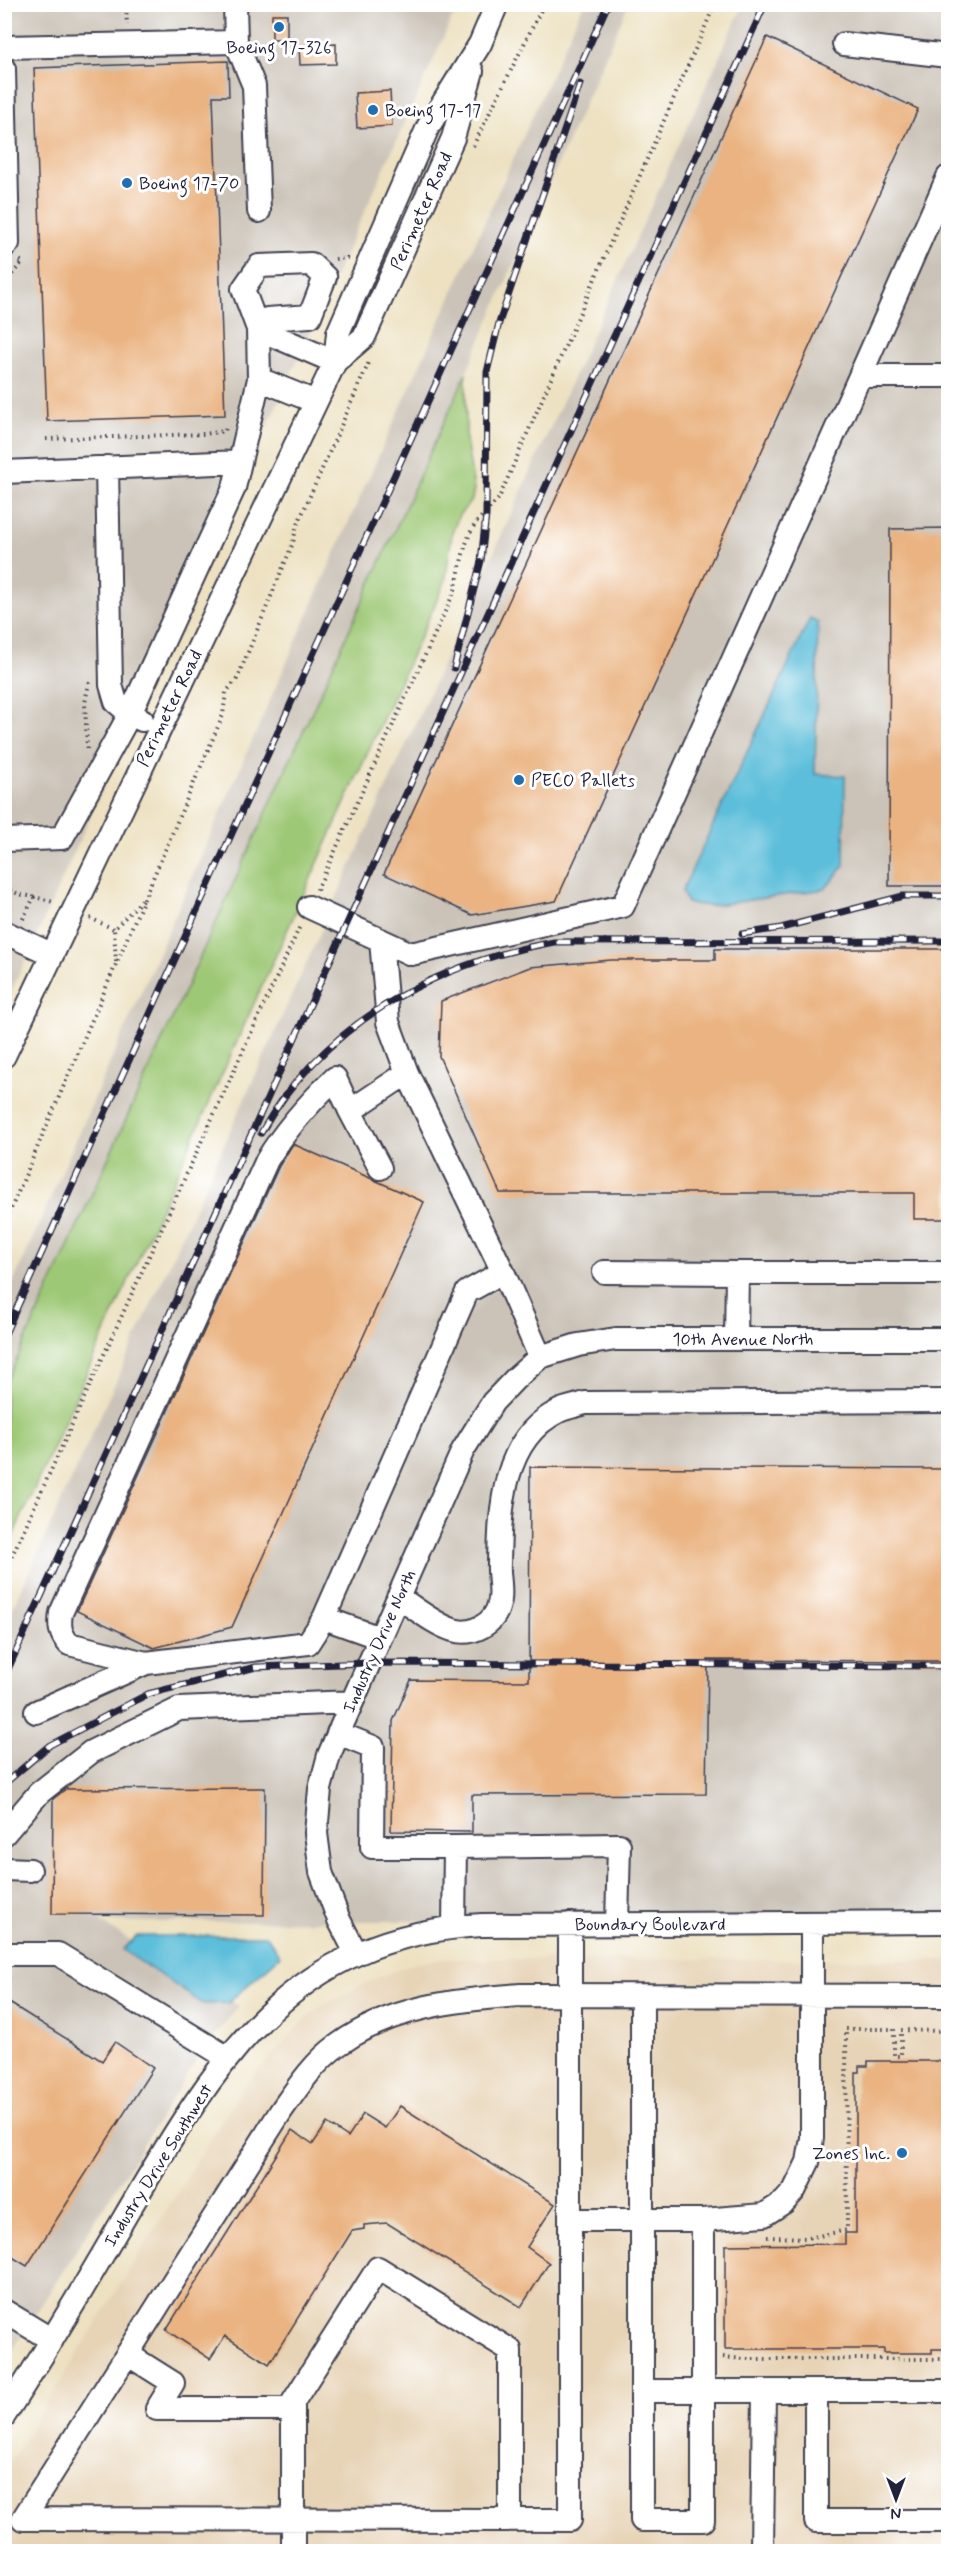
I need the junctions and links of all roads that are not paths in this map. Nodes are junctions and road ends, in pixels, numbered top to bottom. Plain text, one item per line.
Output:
1 (235, 4) edge
2 (498, 4) edge
3 (236, 42) junction
4 (480, 44) junction
5 (844, 44) dead end
6 (4, 47) edge
7 (948, 56) edge
8 (4, 69) edge
9 (948, 177) edge
10 (259, 211) dead end
11 (4, 246) edge
12 (334, 362) junction
13 (860, 376) junction
14 (948, 376) edge
15 (259, 379) junction
16 (315, 402) junction
17 (240, 462) junction
18 (107, 467) junction
19 (4, 472) edge
20 (130, 714) junction
21 (159, 728) junction
22 (4, 840) edge
23 (309, 907) road end
24 (4, 932) edge
25 (381, 940) junction
26 (51, 954) junction
27 (4, 1056) edge
28 (407, 1072) junction
29 (351, 1111) junction
30 (380, 1168) dead end
31 (503, 1272) junction
32 (604, 1272) dead end
33 (738, 1273) junction
34 (948, 1273) edge
35 (736, 1339) junction
36 (948, 1339) edge
37 (540, 1357) junction
38 (948, 1401) edge
39 (398, 1597) junction
40 (324, 1618) junction
41 (380, 1638) junction
42 (146, 1663) junction
43 (352, 1702) junction
44 (36, 1712) dead end
45 (338, 1733) junction
46 (4, 1834) edge
47 (455, 1847) junction
48 (4, 1869) edge
49 (30, 1870) dead end
50 (948, 1922) edge
51 (812, 1923) junction
52 (570, 1924) junction
53 (618, 1924) junction
54 (454, 1927) junction
55 (356, 1953) junction
56 (4, 1954) edge
57 (570, 1995) junction
58 (642, 1996) junction
59 (812, 1996) junction
60 (948, 1996) edge
61 (228, 2058) junction
62 (570, 2220) junction
63 (642, 2220) junction
64 (703, 2220) junction
65 (4, 2311) edge
66 (52, 2340) junction
67 (127, 2354) junction
68 (12, 2387) edge
69 (642, 2391) junction
70 (703, 2391) junction
71 (816, 2391) junction
72 (948, 2391) edge
73 (764, 2392) junction
74 (293, 2409) junction
75 (4, 2416) edge
76 (293, 2519) junction
77 (510, 2520) junction
78 (948, 2521) edge
79 (293, 2552) edge
80 (762, 2552) edge

1 - 3 street
2 - 4 street, Perimeter Road
3 - 6 street
3 - 10 street
4 - 12 street, Perimeter Road
4 - 12 street, Perimeter Road
5 - 7 street
8 - 11 street
9 - 13 street
12 - 15 street
12 - 16 street, Perimeter Road
13 - 14 street
13 - 25 street
15 - 16 street
15 - 17 street
16 - 21 street, Perimeter Road
17 - 18 street
17 - 20 street
18 - 19 street
18 - 20 street
20 - 21 street
20 - 22 street
21 - 26 street, Perimeter Road
23 - 25 street
24 - 26 street
25 - 28 street
26 - 27 street, Perimeter Road
28 - 29 street
28 - 31 street
29 - 30 street
29 - 42 street
31 - 37 street
31 - 40 street
32 - 33 street
33 - 34 street
33 - 35 street
35 - 36 street, 10th Avenue North
35 - 37 street, 10th Avenue North
37 - 39 street, Industry Drive North
38 - 39 street
39 - 41 street, Industry Drive North
40 - 41 street
40 - 42 street
41 - 43 street, Industry Drive North
42 - 44 street
43 - 45 street, Industry Drive North
43 - 46 street
45 - 47 street
45 - 55 street, Industry Drive North
47 - 53 street
47 - 54 street
48 - 49 street
50 - 51 street, Boundary Boulevard
51 - 53 street, Boundary Boulevard
51 - 59 street
52 - 53 street, Boundary Boulevard
52 - 54 street, Boundary Boulevard
52 - 57 street
54 - 55 street, Boundary Boulevard
55 - 61 street, Industry Drive Southwest
56 - 61 street
57 - 58 street
57 - 62 street
57 - 67 street
58 - 59 street
58 - 63 street
59 - 60 street
59 - 64 street
61 - 66 street, Industry Drive Southwest
62 - 63 street
62 - 77 street
63 - 64 street
63 - 69 street
64 - 70 street
65 - 66 street
66 - 68 street, Industry Drive Southwest
67 - 74 street
67 - 76 street
68 - 75 street, Industry Drive Southwest
69 - 70 street
69 - 70 street
70 - 73 street
71 - 72 street
71 - 73 street
71 - 78 street
73 - 80 street
74 - 76 street
74 - 77 street
76 - 77 street
76 - 79 street

